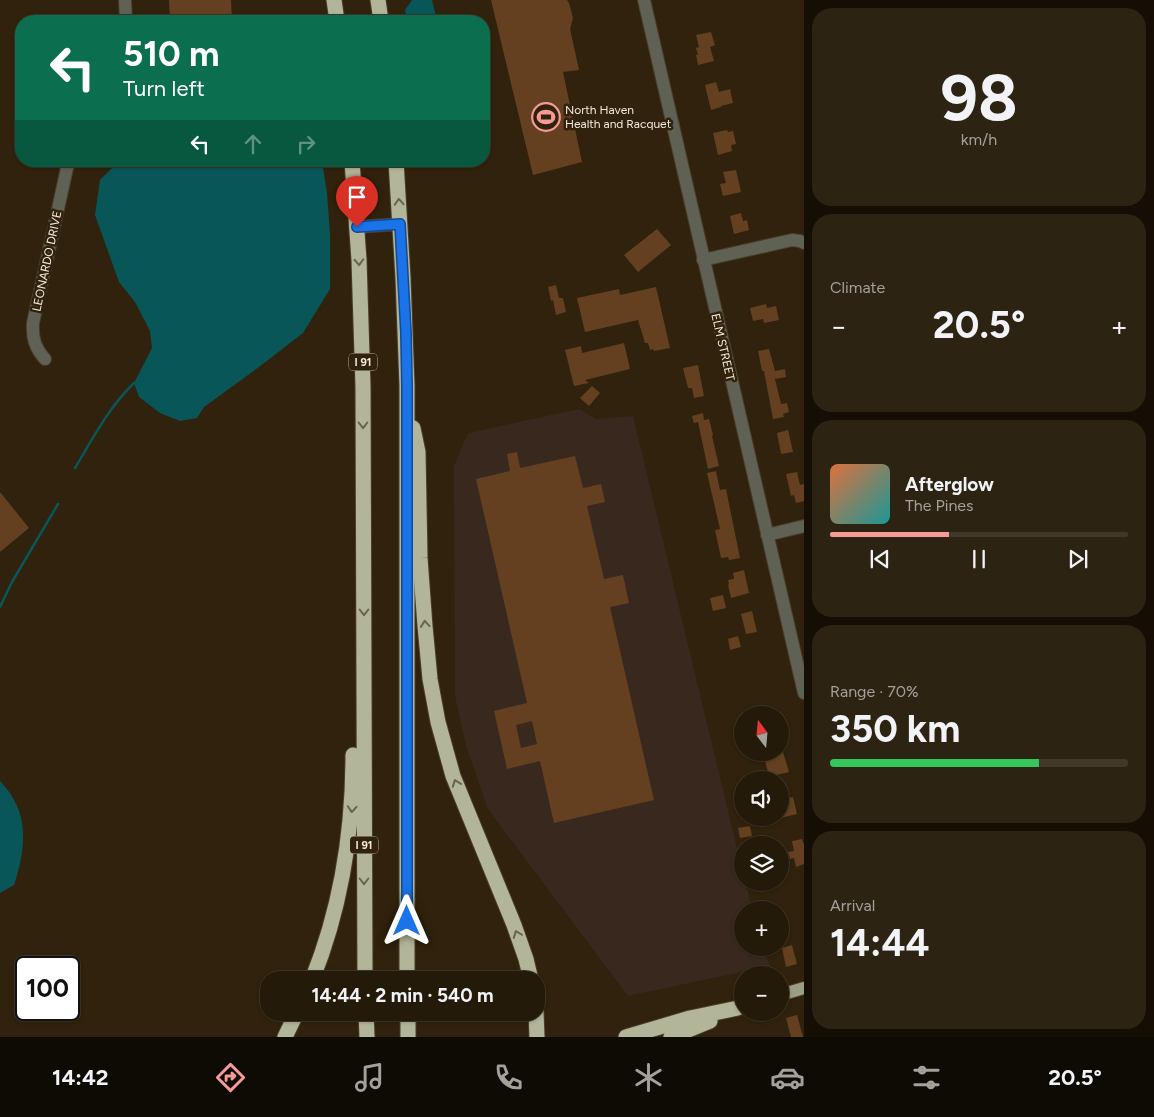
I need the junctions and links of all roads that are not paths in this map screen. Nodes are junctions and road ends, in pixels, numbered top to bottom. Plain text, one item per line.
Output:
1 (125, 0) edge
2 (334, 0) edge
3 (378, 0) edge
4 (644, 0) edge
5 (126, 15) edge
6 (336, 15) edge
7 (380, 15) edge
8 (67, 167) edge
9 (352, 167) edge
10 (396, 167) edge
11 (400, 224) junction
12 (357, 227) junction
13 (804, 243) edge
14 (703, 260) junction
15 (45, 359) dead end
16 (407, 408) junction
17 (804, 526) edge
18 (767, 536) junction
19 (804, 694) edge
20 (364, 710) junction
21 (315, 971) edge
22 (365, 971) edge
23 (408, 971) edge
24 (529, 971) edge
25 (804, 988) edge
26 (789, 992) edge
27 (734, 1008) edge
28 (734, 1010) edge
29 (293, 1021) edge
30 (366, 1021) edge
31 (408, 1021) edge
32 (536, 1021) edge
33 (285, 1037) edge
34 (367, 1037) edge
35 (408, 1037) edge
36 (537, 1037) edge
37 (626, 1037) edge
38 (671, 1037) edge

1 - 5 street
2 - 6 highway
3 - 7 highway
4 - 14 street, ELM STREET
8 - 15 street, LEONARDO DRIVE
9 - 12 highway, I 91
11 -> 10 highway
11 - 12 street
11 - 16 highway
12 -> 20 highway, I 91
13 - 14 street
14 - 18 street, ELM STREET
16 - 23 highway
24 -> 16 highway
17 - 18 street
18 - 19 street, ELM STREET
20 -> 21 highway
20 -> 22 highway, I 91
25 - 26 main road
27 - 37 highway
28 - 38 highway
29 - 33 highway
30 - 34 highway
31 - 35 highway
32 - 36 highway

